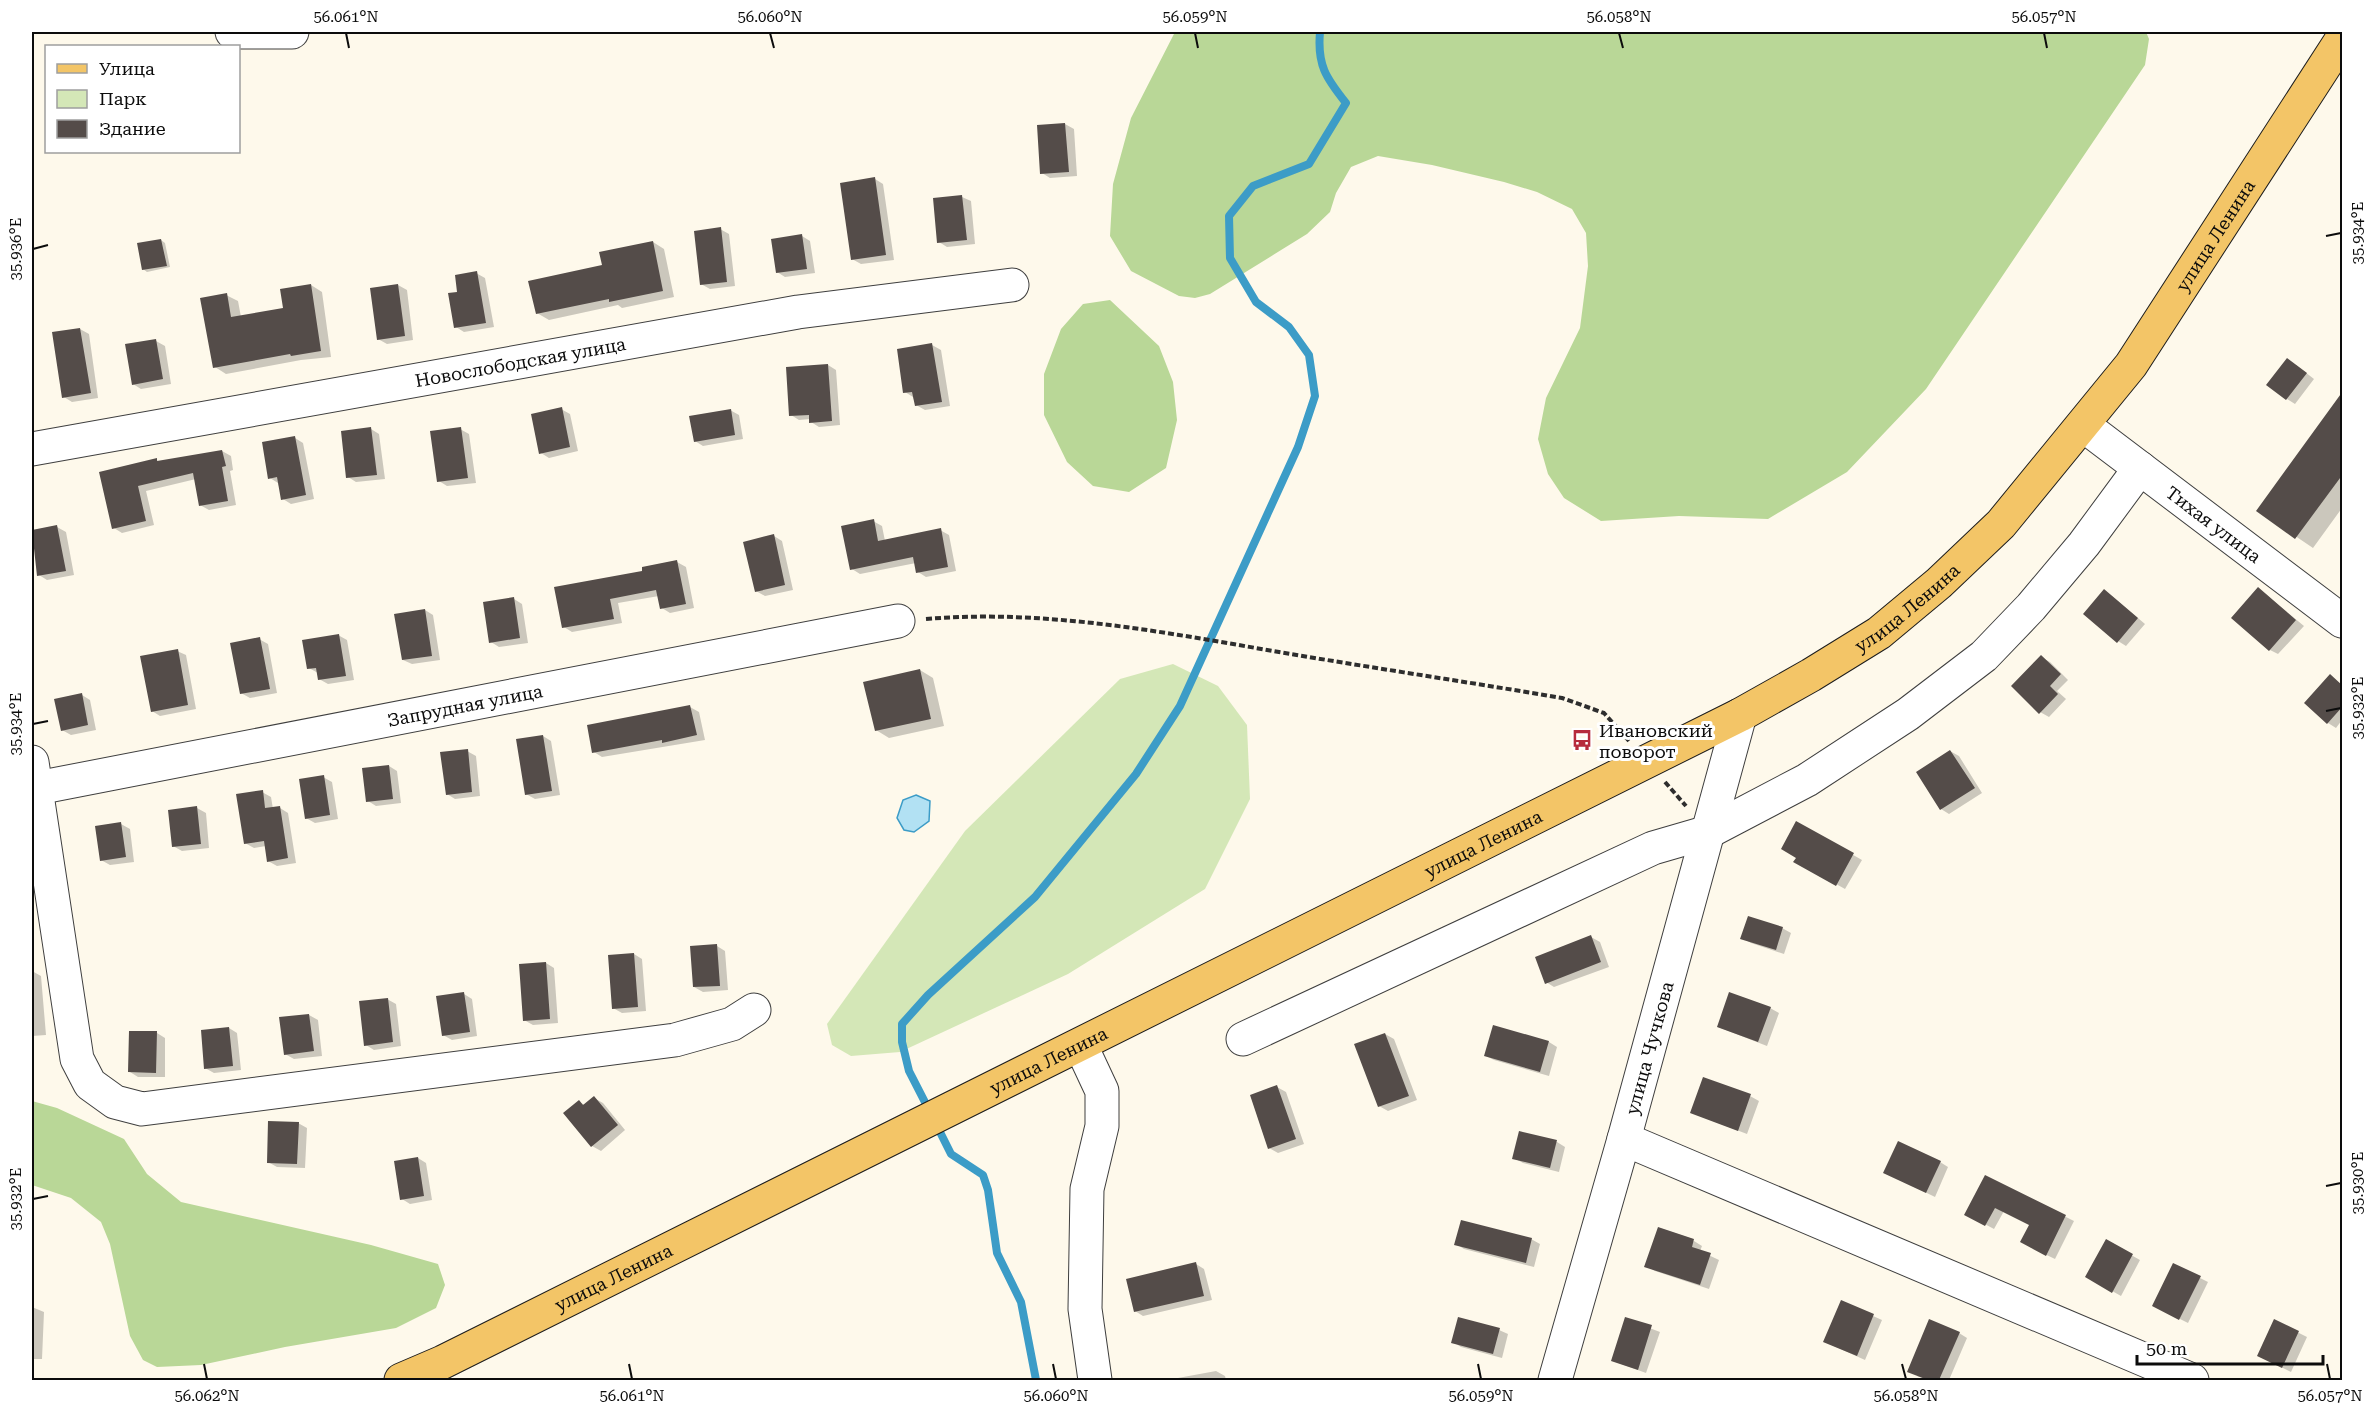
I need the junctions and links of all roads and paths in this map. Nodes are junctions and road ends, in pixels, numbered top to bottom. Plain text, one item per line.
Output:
1 (232, 32) edge
2 (291, 32) edge
3 (2343, 39) edge
4 (1012, 285) dead end
5 (2083, 425) junction
6 (32, 449) edge
7 (2140, 468) junction
8 (898, 621) joint
9 (2343, 621) edge
10 (1740, 715) junction
11 (1647, 761) junction
12 (33, 780) edge
13 (1708, 832) junction
14 (754, 1010) dead end
15 (1243, 1039) dead end
16 (1081, 1046) junction
17 (1624, 1139) junction
18 (401, 1380) edge
19 (1095, 1380) edge
20 (1555, 1380) edge
21 (2192, 1380) edge

1 - 2 street
3 - 5 main road, улица Ленина
4 - 6 street, Новослободская улица
5 - 7 street, Тихая улица
5 - 10 main road, улица Ленина
7 - 9 street, Тихая улица
7 - 13 street
8 - 11 path
8 - 12 street, Запрудная улица
10 - 11 main road, улица Ленина
10 - 13 street, улица Чучкова
11 - 13 path
11 - 16 main road, улица Ленина
12 - 14 street
13 - 15 street
13 - 17 street, улица Чучкова
16 - 18 main road, улица Ленина
16 - 19 street
17 - 20 street, улица Чучкова
17 - 21 street

